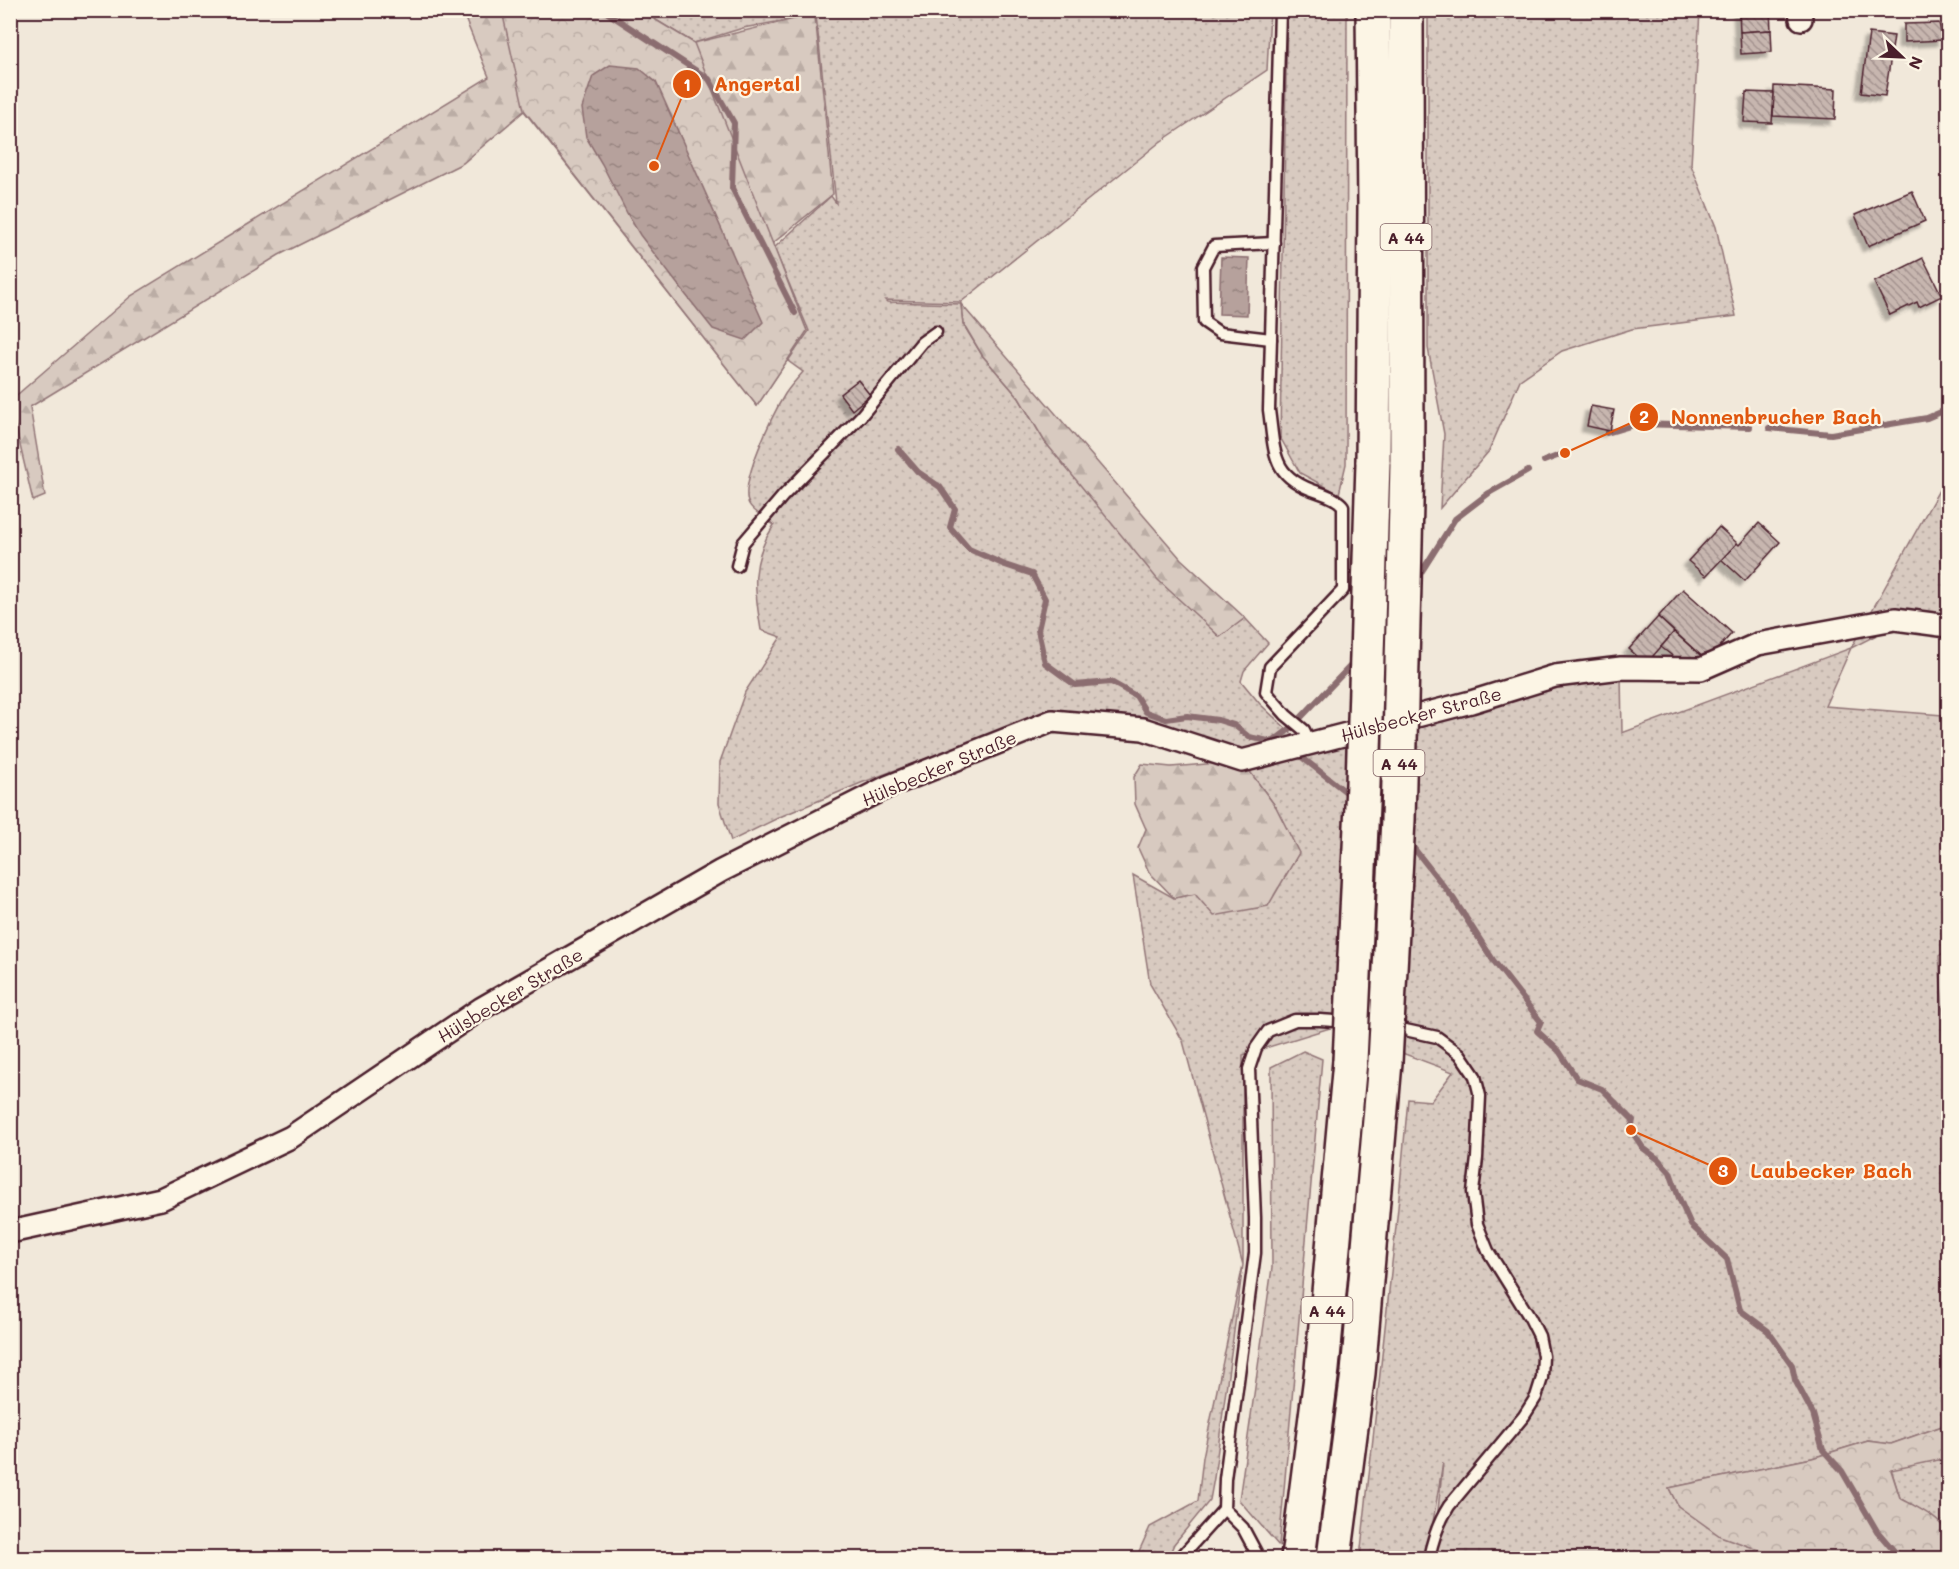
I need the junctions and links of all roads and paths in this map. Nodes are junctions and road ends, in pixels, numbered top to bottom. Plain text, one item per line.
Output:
1 (1280, 10) edge
2 (1373, 10) edge
3 (1406, 10) edge
4 (1274, 243) junction
5 (936, 332) dead end
6 (1271, 339) junction
7 (737, 566) dead end
8 (1948, 626) edge
9 (1307, 737) junction
10 (10, 1232) edge
11 (1224, 1509) junction
12 (1180, 1558) edge
13 (1259, 1558) edge
14 (1298, 1558) edge
15 (1334, 1558) edge
16 (1429, 1558) edge

1 - 4 lane
2 - 14 highway, A 44, bridge
3 - 15 highway, A 44, bridge
4 - 6 lane
4 - 6 lane
5 - 7 lane
6 - 9 lane
8 - 9 street, Hülsbecker Straße
9 - 10 street, Hülsbecker Straße
11 - 12 lane
11 - 13 lane
11 - 16 lane

